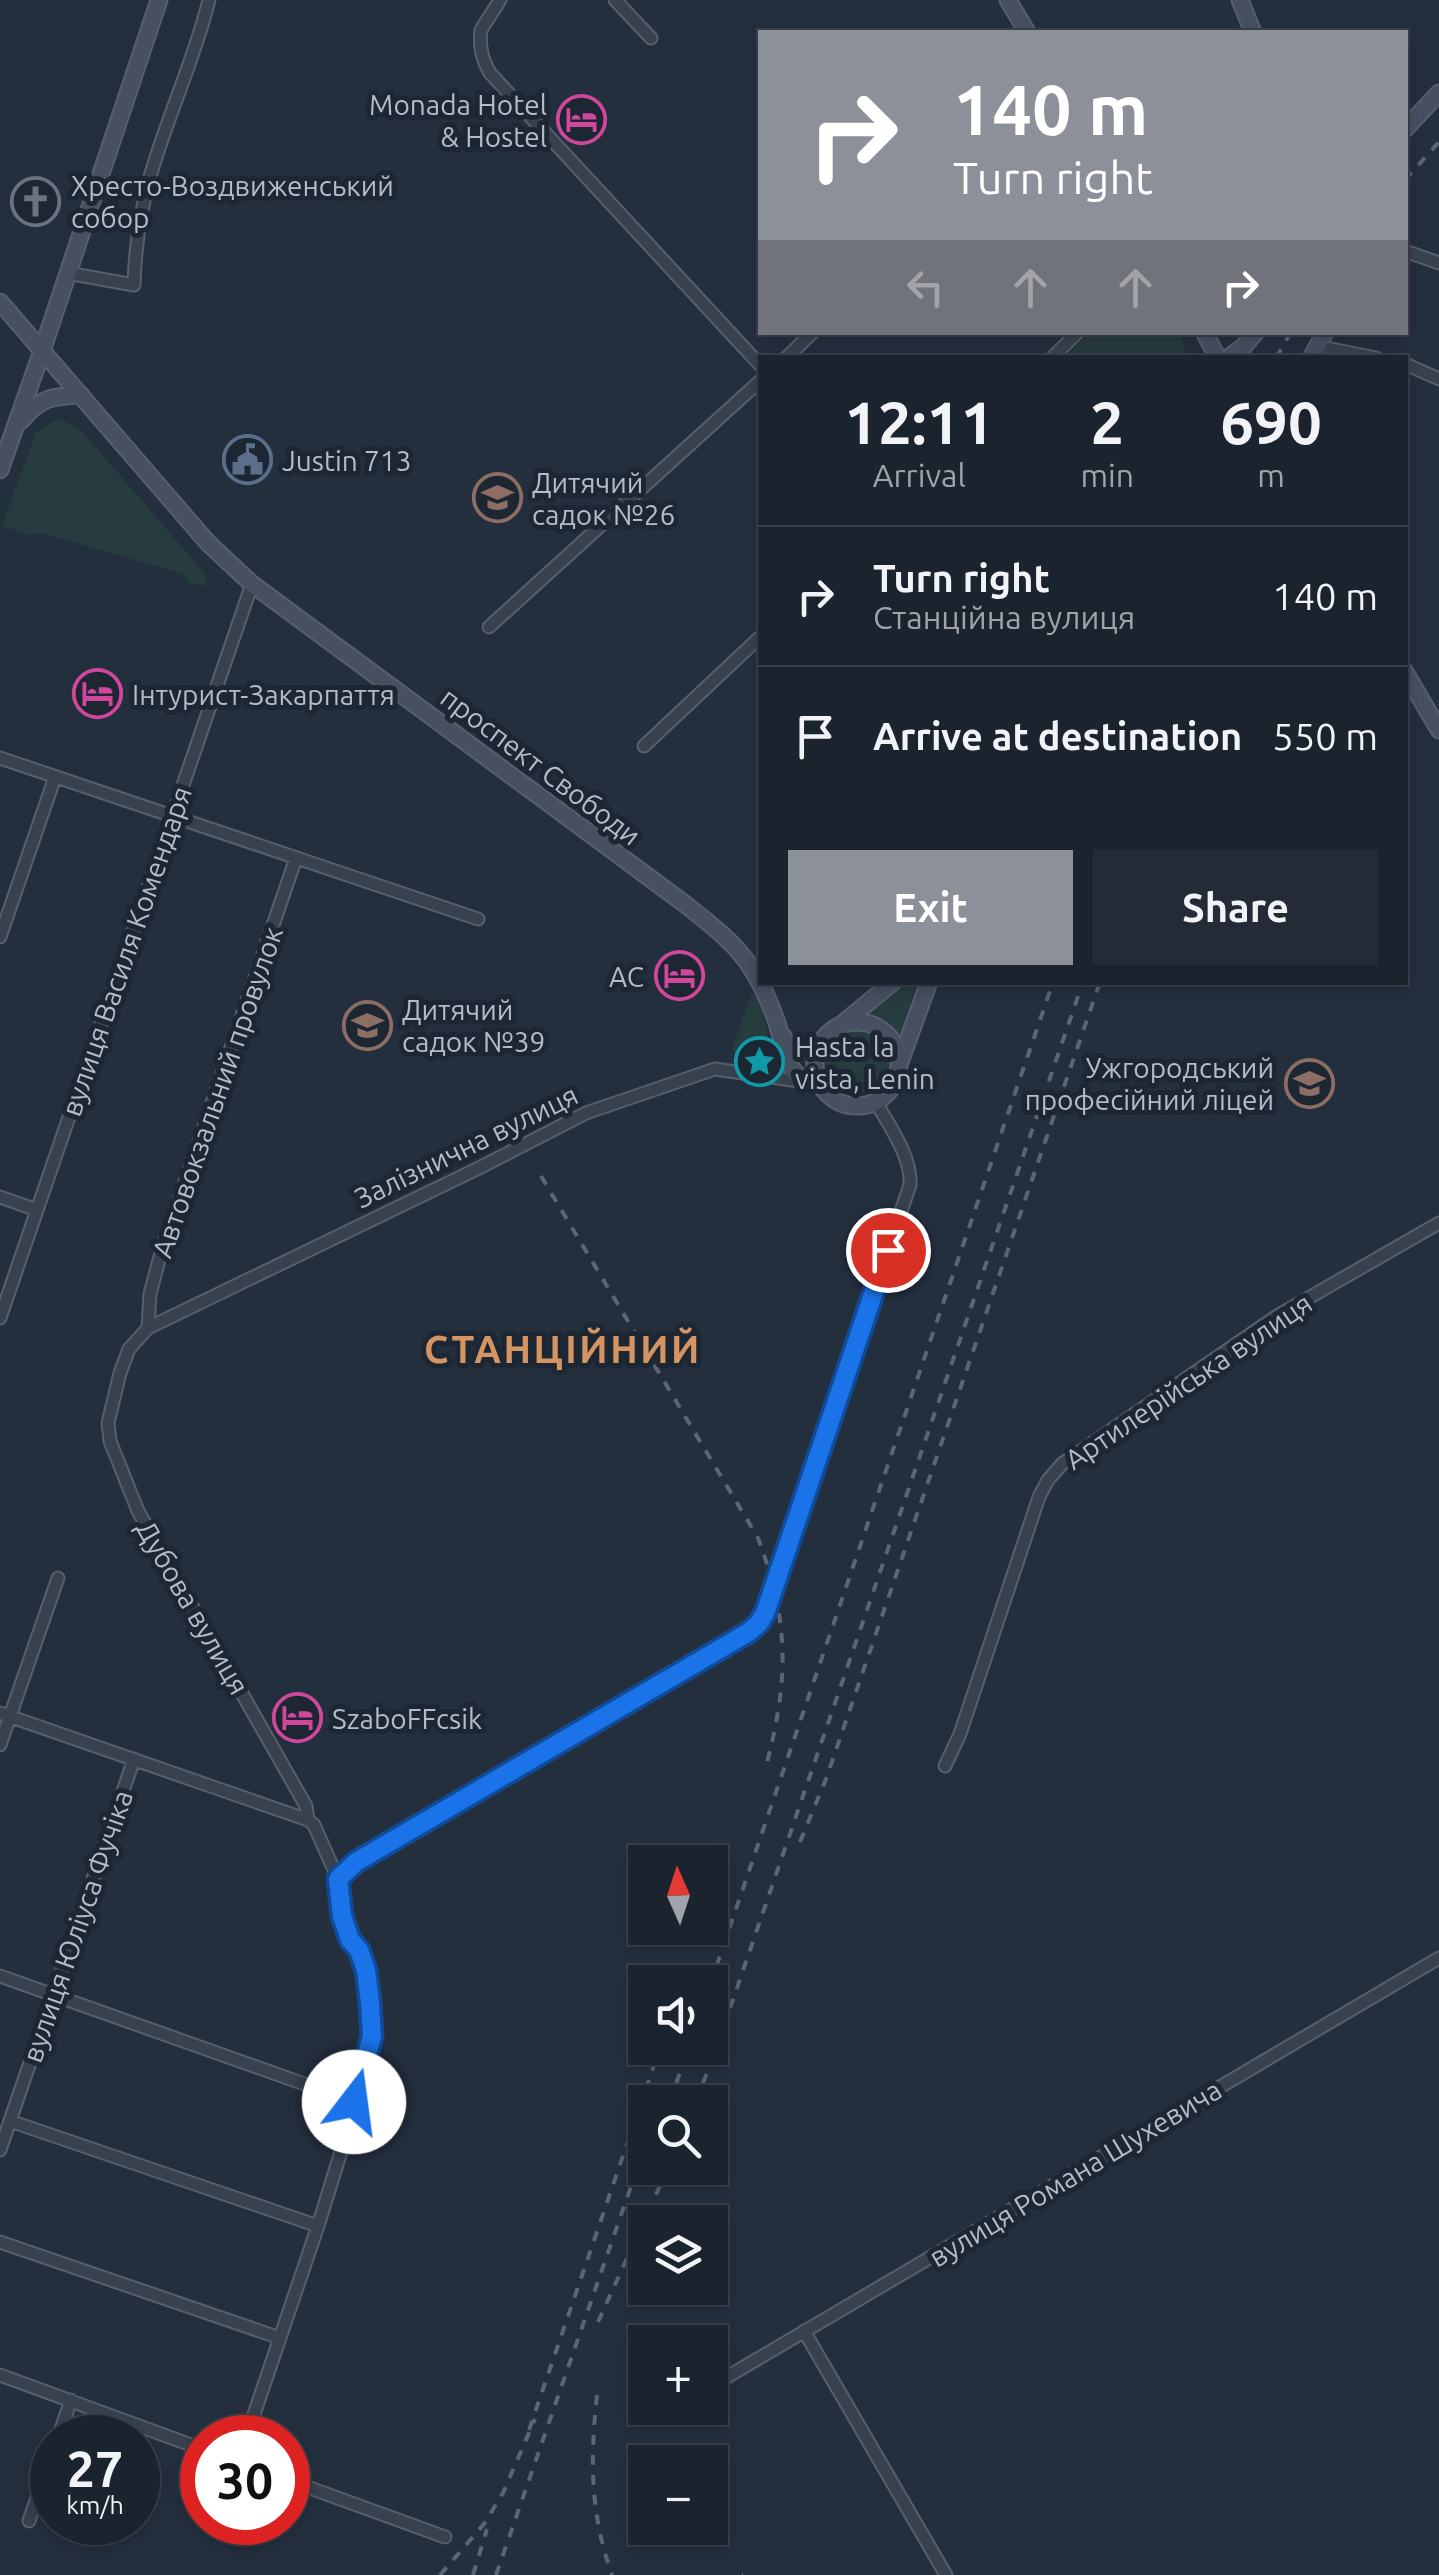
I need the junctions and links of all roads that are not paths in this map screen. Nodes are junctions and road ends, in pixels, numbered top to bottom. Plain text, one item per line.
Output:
1 (159, 0) edge
2 (209, 0) edge
3 (500, 0) edge
4 (615, 0) edge
5 (1008, 0) edge
6 (1240, 0) edge
7 (1026, 30) edge
8 (1252, 30) edge
9 (651, 38) dead end
10 (1439, 93) edge
11 (1408, 126) edge
12 (1408, 252) edge
13 (1439, 263) edge
14 (68, 272) junction
15 (0, 302) edge
16 (810, 335) edge
17 (1075, 335) edge
18 (1253, 335) edge
19 (1317, 345) edge
20 (42, 351) junction
21 (789, 355) edge
22 (1055, 355) edge
23 (1232, 355) edge
24 (1362, 355) edge
25 (758, 362) edge
26 (1408, 365) edge
27 (1439, 379) edge
28 (758, 384) edge
29 (81, 395) junction
30 (15, 428) junction
31 (0, 470) edge
32 (252, 584) junction
33 (489, 627) dead end
34 (758, 639) edge
35 (1408, 677) edge
36 (1439, 730) edge
37 (644, 746) dead end
38 (0, 758) edge
39 (55, 776) junction
40 (172, 816) junction
41 (296, 858) junction
42 (478, 920) dead end
43 (0, 937) edge
44 (758, 980) edge
45 (760, 985) edge
46 (889, 985) edge
47 (928, 985) edge
48 (841, 1025) junction
49 (780, 1038) junction
50 (820, 1044) junction
51 (900, 1062) junction
52 (757, 1076) junction
53 (813, 1084) junction
54 (876, 1102) junction
55 (0, 1197) edge
56 (37, 1210) junction
57 (1439, 1222) edge
58 (0, 1318) edge
59 (148, 1328) junction
60 (58, 1578) dead end
61 (5, 1714) edge
62 (0, 1745) edge
63 (134, 1759) junction
64 (945, 1766) dead end
65 (308, 1820) junction
66 (338, 1879) junction
67 (1439, 1958) edge
68 (0, 1976) edge
69 (53, 1994) junction
70 (354, 2102) junction
71 (10, 2121) junction
72 (0, 2150) edge
73 (318, 2226) junction
74 (0, 2242) edge
75 (804, 2332) junction
76 (280, 2338) junction
77 (0, 2374) edge
78 (728, 2376) edge
79 (70, 2400) junction
80 (65, 2415) edge
81 (254, 2415) edge
82 (180, 2440) edge
83 (310, 2488) edge
84 (30, 2518) edge
85 (29, 2521) dead end
86 (445, 2537) dead end
87 (946, 2575) edge

1 - 14 main road
2 - 14 street
3 - 25 street
4 - 9 street
5 - 7 main road
6 - 8 main road
10 - 11 main road
12 - 13 street
14 - 20 main road
15 - 20 main road, проспект Свободи
16 - 21 street
17 - 22 street
18 - 23 main road
19 - 24 street
20 - 29 main road, проспект Свободи
20 - 30 main road
26 - 27 street
28 - 33 street
29 - 30 main road
29 - 32 main road, проспект Свободи
30 - 31 main road
32 - 40 street, вулиця Василя Комендаря
32 - 44 main road, проспект Свободи
34 - 37 street
35 - 36 main road
38 - 39 street
39 - 40 street
39 - 43 street
40 - 41 street
40 - 56 street, вулиця Василя Комендаря
41 - 42 street
41 - 59 street, Автовокзальний провулок
45 - 49 main road, проспект Свободи
46 - 48 main road
47 - 51 main road
48 - 50 main road
48 - 51 main road
49 - 50 main road
49 - 52 main road
49 - 53 main road, проспект Свободи
50 - 53 main road
51 - 54 main road
52 - 53 street, Залізнична вулиця
52 - 59 street, Залізнична вулиця
53 - 54 main road
54 - 66 street
55 - 56 street
56 - 58 street, вулиця Василя Комендаря
57 - 64 street, Артилерійська вулиця
59 - 65 street, Дубова вулиця
60 - 61 street
61 - 62 street
61 - 63 street
63 - 65 street
63 - 69 street, вулиця Юліуса Фучіка
65 - 66 street, Дубова вулиця
66 - 70 street, Дубова вулиця
67 - 75 street, вулиця Романа Шухевича
68 - 69 street
69 - 70 street
69 - 71 street, вулиця Юліуса Фучіка
70 - 73 street, Дубова вулиця
71 - 72 street, вулиця Юліуса Фучіка
71 - 73 street
73 - 76 street, Дубова вулиця
74 - 76 street
75 - 78 street, вулиця Романа Шухевича
75 - 87 street
76 - 81 street, Дубова вулиця
77 - 79 street
79 - 80 street
79 - 82 street
83 - 86 street
84 - 85 street

